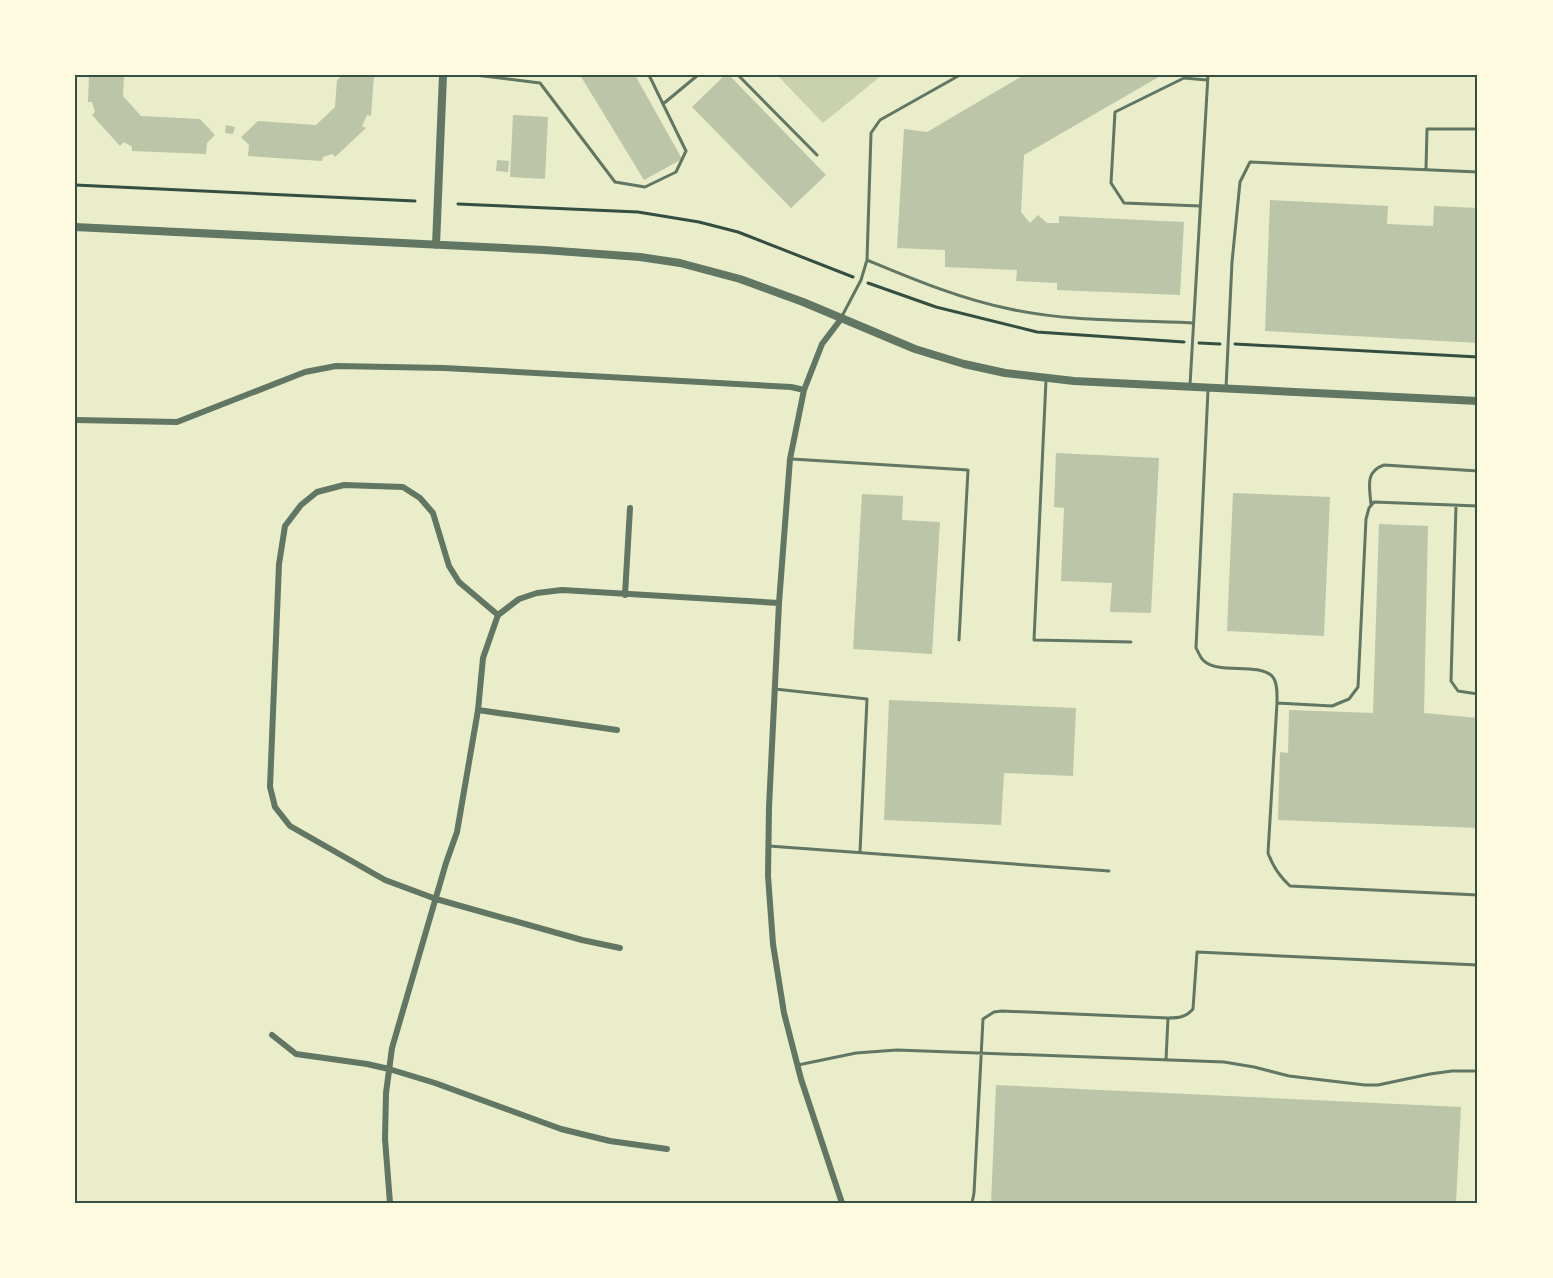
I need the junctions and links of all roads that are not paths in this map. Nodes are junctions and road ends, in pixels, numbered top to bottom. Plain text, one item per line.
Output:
1 (443, 75) edge
2 (475, 75) edge
3 (542, 75) edge
4 (649, 75) edge
5 (698, 75) edge
6 (738, 75) edge
7 (960, 75) edge
8 (1208, 75) edge
9 (1207, 80) junction
10 (540, 82) junction
11 (663, 104) junction
12 (1478, 129) edge
13 (817, 155) dead end
14 (1425, 169) junction
15 (1478, 172) edge
16 (1200, 206) junction
17 (75, 227) edge
18 (436, 245) junction
19 (867, 260) junction
20 (841, 319) junction
21 (1193, 323) junction
22 (1046, 378) junction
23 (1190, 387) junction
24 (1209, 388) junction
25 (1226, 388) junction
26 (804, 390) junction
27 (1478, 401) edge
28 (75, 420) edge
29 (790, 459) junction
30 (1478, 471) edge
31 (1371, 505) junction
32 (1456, 506) junction
33 (1478, 506) edge
34 (630, 508) dead end
35 (625, 595) junction
36 (779, 603) junction
37 (498, 615) junction
38 (959, 640) dead end
39 (1131, 642) dead end
40 (775, 689) junction
41 (1478, 694) edge
42 (1277, 703) junction
43 (478, 710) junction
44 (617, 730) dead end
45 (769, 846) junction
46 (860, 852) junction
47 (1109, 871) dead end
48 (1478, 895) edge
49 (436, 899) junction
50 (620, 948) dead end
51 (1478, 965) edge
52 (1168, 1018) junction
53 (272, 1035) dead end
54 (981, 1053) junction
55 (1166, 1060) junction
56 (797, 1066) junction
57 (389, 1069) junction
58 (1478, 1071) edge
59 (668, 1149) dead end
60 (390, 1203) edge
61 (842, 1203) edge
62 (972, 1203) edge

1 - 18 street
2 - 10 lane
3 - 10 lane
4 - 11 lane
5 - 11 lane
6 - 13 lane
7 - 19 lane
8 - 9 lane
9 - 16 lane
9 - 16 lane
10 - 11 lane
12 - 14 lane
14 - 15 lane
14 - 25 lane
16 - 21 lane
17 - 18 street
18 - 20 street
19 - 20 lane
19 - 21 lane
20 - 22 street
20 - 26 street
21 - 23 lane
22 - 23 street
22 - 39 lane
23 - 24 street
24 - 25 street
24 - 42 lane
25 - 27 street
26 - 28 street
26 - 29 street
29 - 36 street
29 - 38 lane
30 - 31 lane
31 - 32 lane
31 - 42 lane
32 - 33 lane
32 - 41 lane
34 - 35 street
35 - 36 street
35 - 37 street
36 - 40 street
37 - 43 street
37 - 49 street
40 - 45 street
40 - 46 lane
42 - 48 lane
43 - 44 street
43 - 49 street
45 - 46 lane
45 - 56 street
46 - 47 lane
49 - 50 street
49 - 57 street
51 - 52 lane
52 - 54 lane
52 - 55 lane
53 - 57 street
54 - 55 lane
54 - 56 lane
54 - 62 lane
55 - 58 lane
56 - 61 street
57 - 59 street
57 - 60 street

